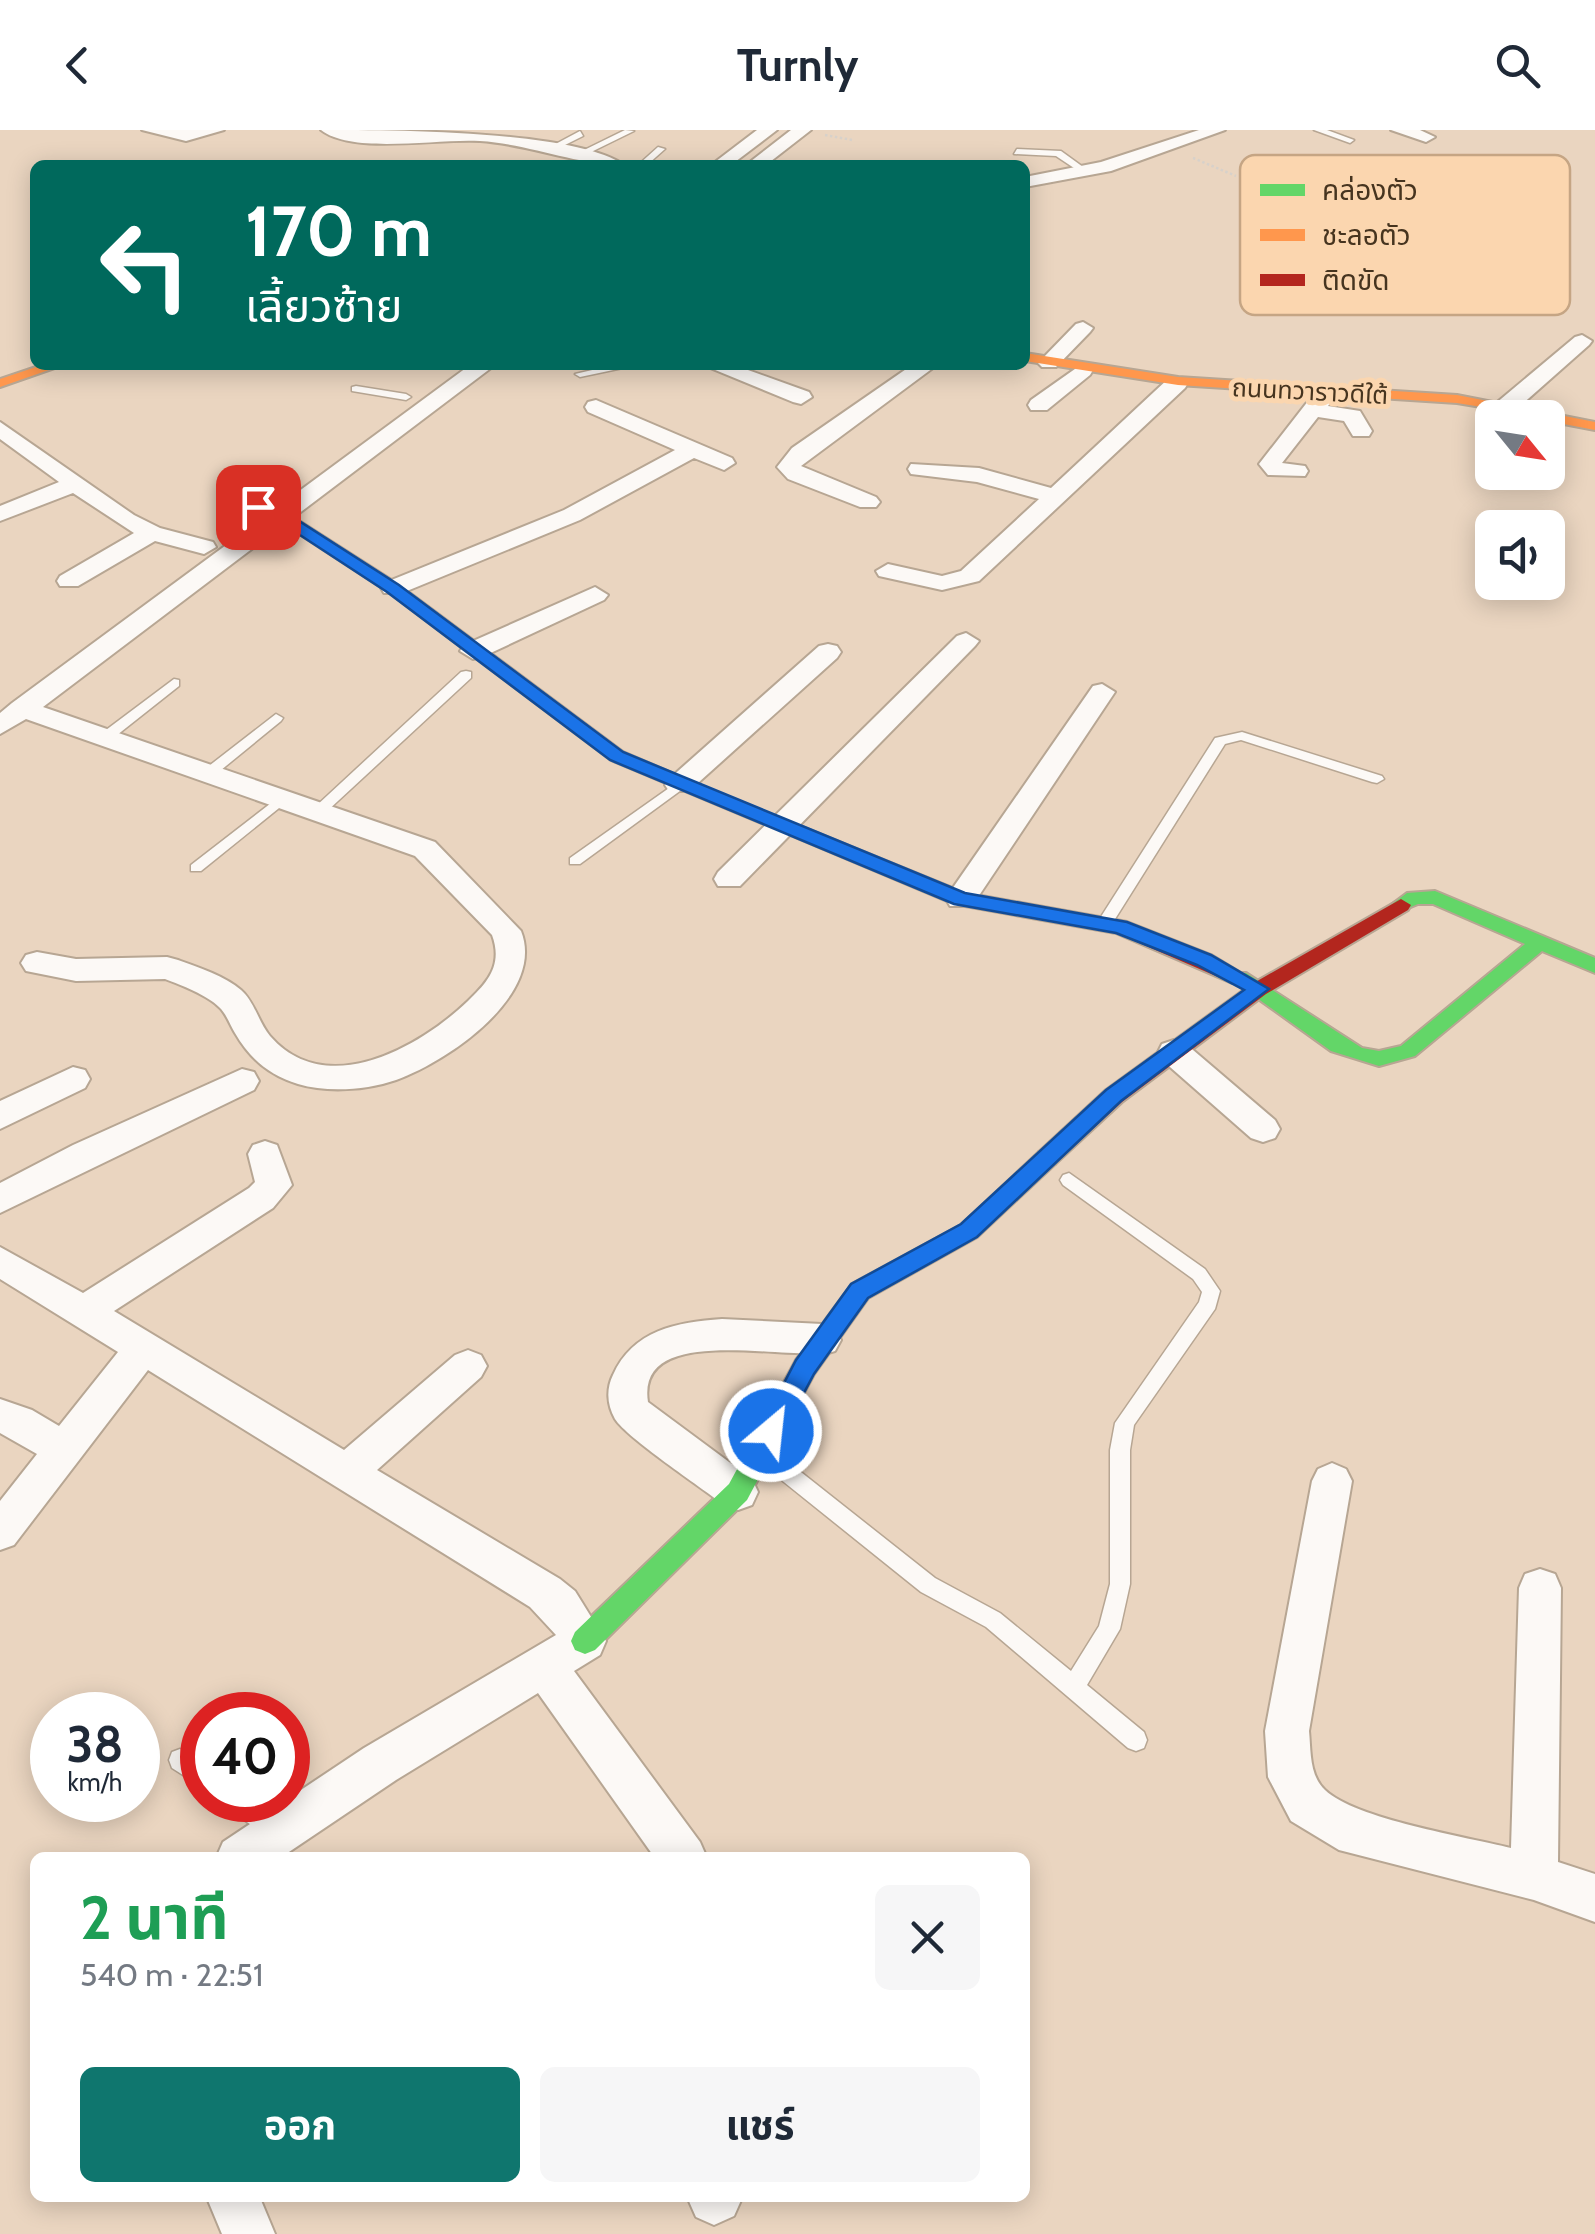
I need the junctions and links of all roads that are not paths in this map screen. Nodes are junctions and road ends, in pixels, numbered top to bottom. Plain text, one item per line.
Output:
1 (151, 130) edge
2 (215, 130) edge
3 (330, 130) edge
4 (1216, 130) edge
5 (1318, 130) edge
6 (1400, 130) edge
7 (630, 131) edge
8 (761, 131) edge
9 (811, 132) edge
10 (450, 133) edge
11 (580, 134) dead end
12 (1426, 138) dead end
13 (1350, 140) dead end
14 (548, 146) junction
15 (662, 150) dead end
16 (1017, 152) dead end
17 (580, 154) junction
18 (397, 157) dead end
19 (517, 158) dead end
20 (599, 160) edge
21 (649, 160) edge
22 (726, 160) edge
23 (763, 160) edge
24 (1086, 172) junction
25 (1030, 181) edge
26 (1082, 328) dead end
27 (1582, 341) dead end
28 (1030, 358) edge
29 (1049, 363) junction
30 (40, 370) edge
31 (443, 370) edge
32 (477, 370) edge
33 (603, 370) edge
34 (727, 370) edge
35 (919, 370) edge
36 (1082, 370) junction
37 (580, 374) dead end
38 (0, 382) edge
39 (1177, 383) junction
40 (356, 388) dead end
41 (406, 397) junction
42 (802, 398) dead end
43 (1320, 400) junction
44 (1521, 400) edge
45 (1039, 405) dead end
46 (1475, 405) edge
47 (596, 407) dead end
48 (1565, 421) edge
49 (1595, 426) edge
50 (1361, 431) dead end
51 (6, 440) edge
52 (692, 450) junction
53 (724, 463) dead end
54 (919, 469) dead end
55 (1297, 471) dead end
56 (75, 484) junction
57 (1058, 498) junction
58 (868, 502) dead end
59 (269, 511) junction
60 (0, 514) edge
61 (152, 532) junction
62 (204, 547) junction
63 (888, 571) dead end
64 (69, 581) dead end
65 (393, 588) junction
66 (595, 595) dead end
67 (966, 641) dead end
68 (828, 652) dead end
69 (469, 663) junction
70 (174, 683) dead end
71 (1102, 692) dead end
72 (8, 710) edge
73 (276, 718) dead end
74 (106, 736) junction
75 (210, 772) junction
76 (1377, 779) dead end
77 (679, 785) junction
78 (284, 797) junction
79 (320, 810) junction
80 (786, 826) junction
81 (575, 861) dead end
82 (196, 868) dead end
83 (730, 879) dead end
84 (961, 899) junction
85 (1105, 924) junction
86 (1538, 944) junction
87 (37, 963) dead end
88 (1595, 966) edge
89 (1259, 989) junction
90 (1174, 1052) junction
91 (72, 1079) dead end
92 (242, 1081) dead end
93 (0, 1116) edge
94 (104, 1120) dead end
95 (1263, 1129) dead end
96 (265, 1154) dead end
97 (1069, 1180) dead end
98 (0, 1181) edge
99 (0, 1199) edge
100 (0, 1262) edge
101 (84, 1312) junction
102 (822, 1340) junction
103 (144, 1348) junction
104 (468, 1366) dead end
105 (0, 1416) edge
106 (64, 1450) junction
107 (760, 1451) junction
108 (347, 1472) junction
109 (1332, 1482) dead end
110 (738, 1492) junction
111 (2, 1526) edge
112 (1540, 1588) dead end
113 (585, 1640) junction
114 (544, 1666) junction
115 (1073, 1687) junction
116 (1136, 1740) dead end
117 (269, 1822) edge
118 (280, 1830) junction
119 (248, 1852) edge
120 (680, 1852) edge
121 (1534, 1877) junction
122 (1595, 1898) edge
123 (235, 2202) edge
124 (248, 2234) edge

1 - 2 street
3 - 10 street
4 - 24 street
5 - 13 lane
6 - 12 street
7 - 17 lane
8 - 22 street
9 - 23 street
10 - 14 street
10 - 18 street
11 - 14 lane
14 - 17 street
14 - 19 street
15 - 21 lane
16 - 24 lane
17 - 20 street
24 - 25 street
26 - 29 street
27 - 44 street
28 - 29 street, ถนนทวาราวดีใต้
29 - 36 street, ถนนทวาราวดีใต้
30 - 38 street
31 - 41 street
32 - 59 street
33 - 37 lane
34 - 42 street
35 - 58 street
36 - 39 street, ถนนทวาราวดีใต้
36 - 45 street
39 - 43 street, ถนนทวาราวดีใต้
39 - 57 street
40 - 41 lane
41 - 59 street
43 - 46 street, ถนนทวาราวดีใต้
43 - 50 street
43 - 55 street
47 - 52 street
48 - 49 street, ถนนทวาราวดีใต้
51 - 56 street
52 - 53 street
52 - 65 street
54 - 57 street
56 - 60 street
56 - 61 street
57 - 63 street
59 - 62 street
59 - 65 street
59 - 72 street
61 - 62 street
61 - 64 street
62 - 72 street
65 - 69 street
66 - 69 street
67 - 80 street
68 - 77 street
69 - 77 street
69 - 79 lane
70 - 74 lane
71 - 84 street
72 - 74 street
73 - 75 lane
74 - 75 street
75 - 78 street
76 - 85 lane
77 - 80 street
77 - 81 lane
78 - 79 street
78 - 82 lane
79 - 87 street
80 - 83 street
80 - 84 street
84 - 85 street
85 - 89 street
86 - 88 street
86 - 89 street
86 - 89 street
89 - 90 street
90 - 95 street
90 - 102 street
91 - 93 street
92 - 99 street
94 - 98 street
96 - 101 street
97 - 115 lane
100 - 101 street
101 - 103 street
102 - 107 street
102 - 110 street
103 - 106 street
103 - 108 street
104 - 108 street
105 - 106 street
106 - 111 street
107 - 110 street
107 - 115 lane
108 - 113 street
109 - 121 street
110 - 113 street
112 - 121 street
113 - 114 street
114 - 118 street
114 - 120 street
115 - 116 lane
117 - 118 lane
118 - 119 street
121 - 122 street
123 - 124 street

